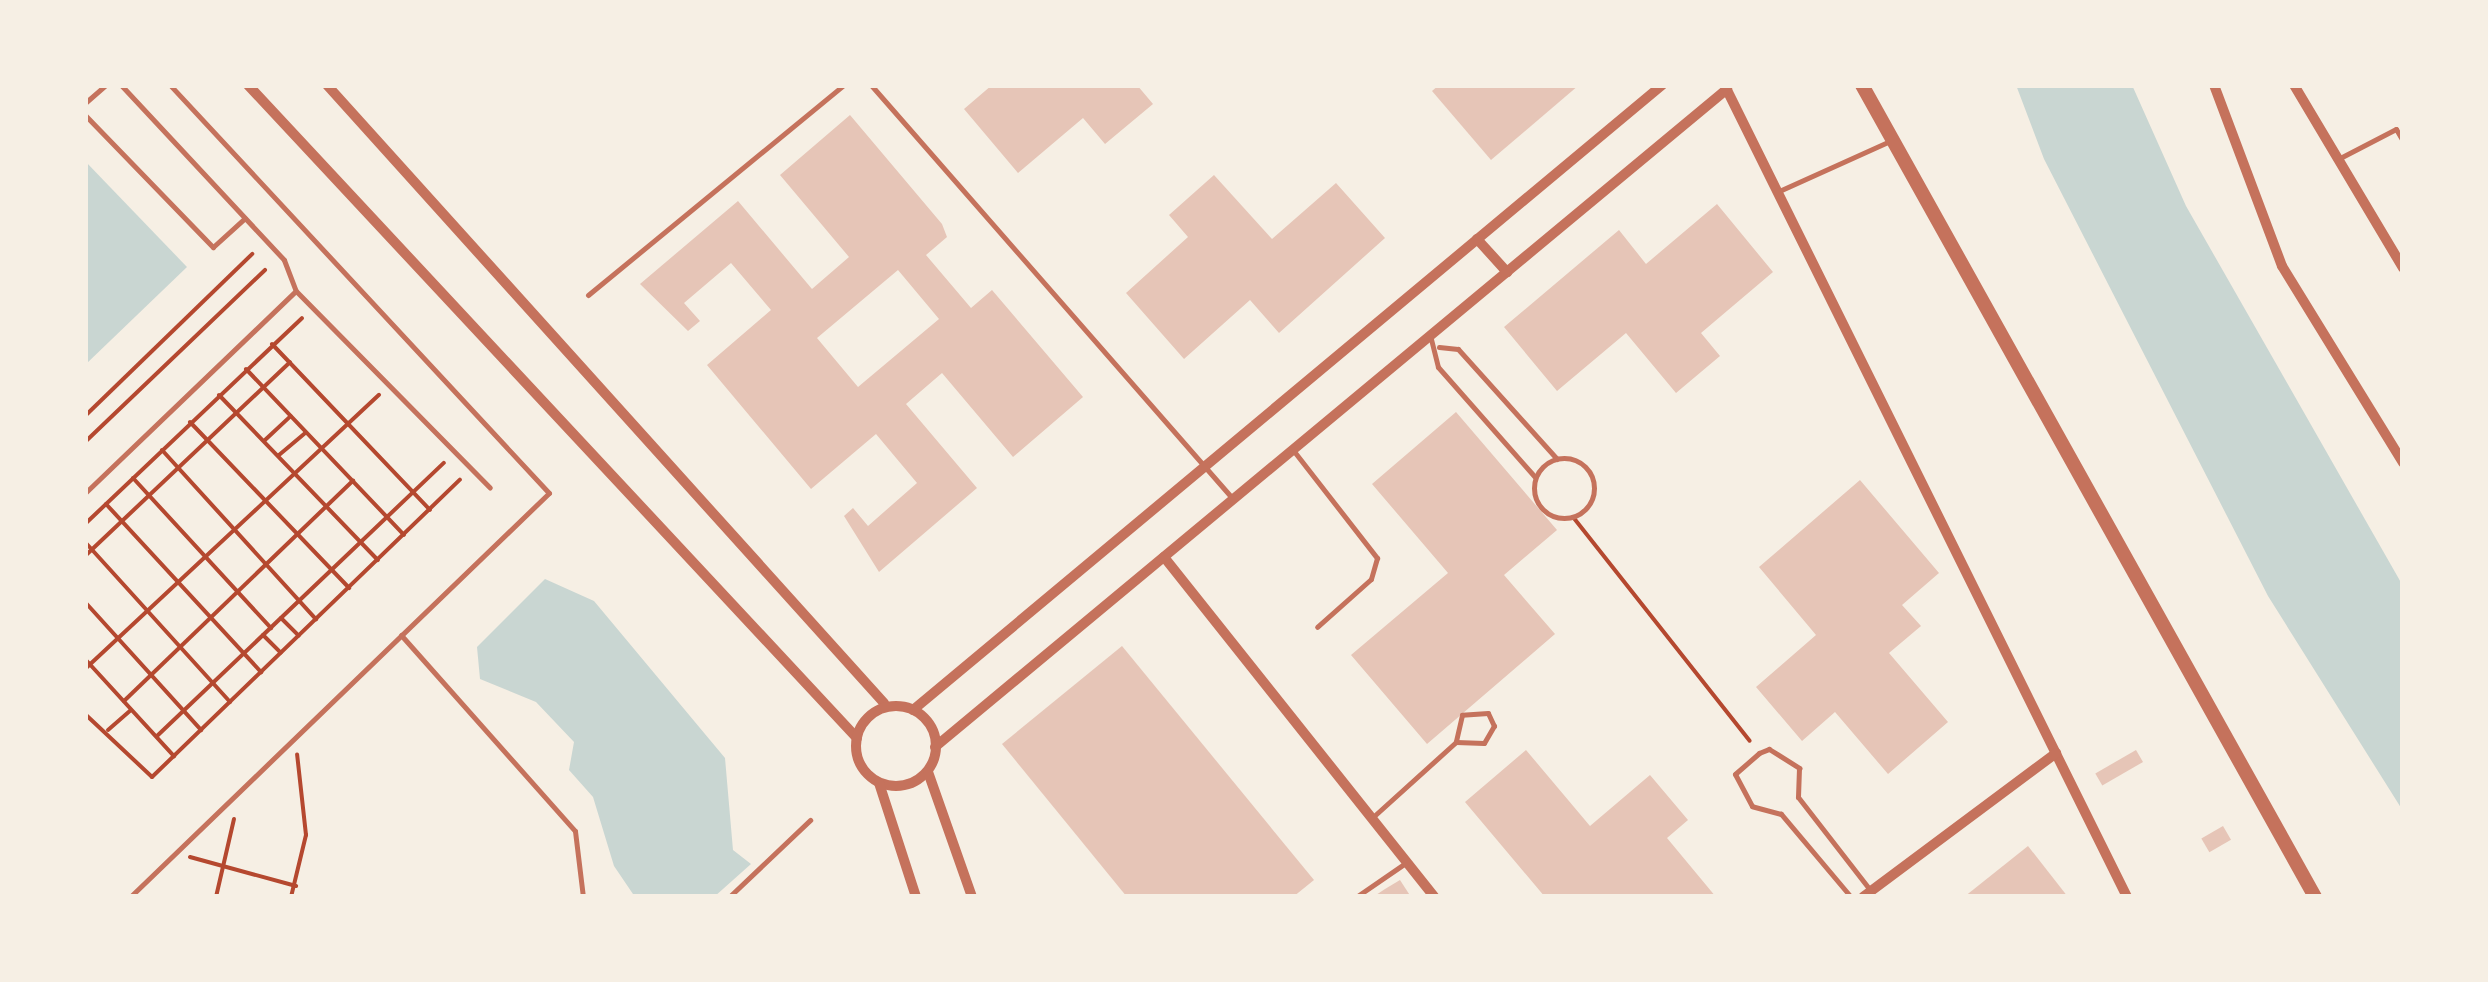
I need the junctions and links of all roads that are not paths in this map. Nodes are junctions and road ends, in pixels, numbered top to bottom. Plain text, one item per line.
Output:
1 (106, 85) edge
2 (121, 85) edge
3 (170, 85) edge
4 (248, 85) edge
5 (327, 85) edge
6 (844, 85) edge
7 (871, 85) edge
8 (1662, 85) edge
9 (1862, 85) edge
10 (2214, 85) edge
11 (2294, 85) edge
12 (1726, 87) edge
13 (85, 103) edge
14 (85, 115) edge
15 (1893, 139) junction
16 (2403, 142) edge
17 (2338, 160) junction
18 (1777, 192) junction
19 (245, 218) junction
20 (1477, 239) junction
21 (2403, 268) edge
22 (1507, 272) junction
23 (296, 291) junction
24 (588, 295) dead end
25 (1430, 336) junction
26 (1439, 347) junction
27 (1293, 450) junction
28 (1557, 458) junction
29 (2403, 462) edge
30 (1205, 467) junction
31 (1535, 477) junction
32 (490, 488) dead end
33 (85, 493) edge
34 (1234, 500) junction
35 (1164, 558) junction
36 (1316, 626) dead end
37 (401, 635) junction
38 (884, 703) junction
39 (914, 710) junction
40 (857, 738) junction
41 (1456, 742) junction
42 (935, 747) junction
43 (2056, 752) junction
44 (928, 772) junction
45 (879, 784) junction
46 (1374, 816) junction
47 (810, 820) dead end
48 (1409, 861) junction
49 (1867, 894) edge
50 (130, 897) edge
51 (583, 897) edge
52 (729, 897) edge
53 (916, 897) edge
54 (972, 897) edge
55 (1356, 897) edge
56 (1434, 897) edge
57 (1851, 897) edge
58 (2127, 897) edge
59 (2315, 897) edge

1 - 13 lane
2 - 19 lane
3 - 37 lane
4 - 40 street
5 - 38 street
6 - 24 lane
7 - 30 lane
8 - 20 street
9 - 15 street
10 - 29 street
11 - 17 street
12 - 18 street
12 - 22 street
14 - 19 lane
15 - 18 lane
15 - 59 street
16 - 17 lane
17 - 21 street
18 - 43 street
19 - 23 lane
20 - 22 street
20 - 30 street
22 - 25 street
23 - 32 lane
23 - 33 lane
25 - 26 lane
25 - 27 street
26 - 28 lane
26 - 31 lane
27 - 34 street
27 - 36 lane
28 - 31 lane
28 - 31 lane
30 - 34 lane
30 - 39 street
34 - 35 street
35 - 42 street
35 - 46 street
37 - 50 lane
37 - 51 lane
38 - 39 street
38 - 40 street
39 - 42 street
40 - 45 street
41 - 41 lane
41 - 46 lane
42 - 44 street
43 - 49 street
43 - 58 street
44 - 45 street
44 - 54 street
45 - 53 street
46 - 48 street
47 - 52 lane
48 - 55 lane
48 - 56 street
49 - 57 lane

